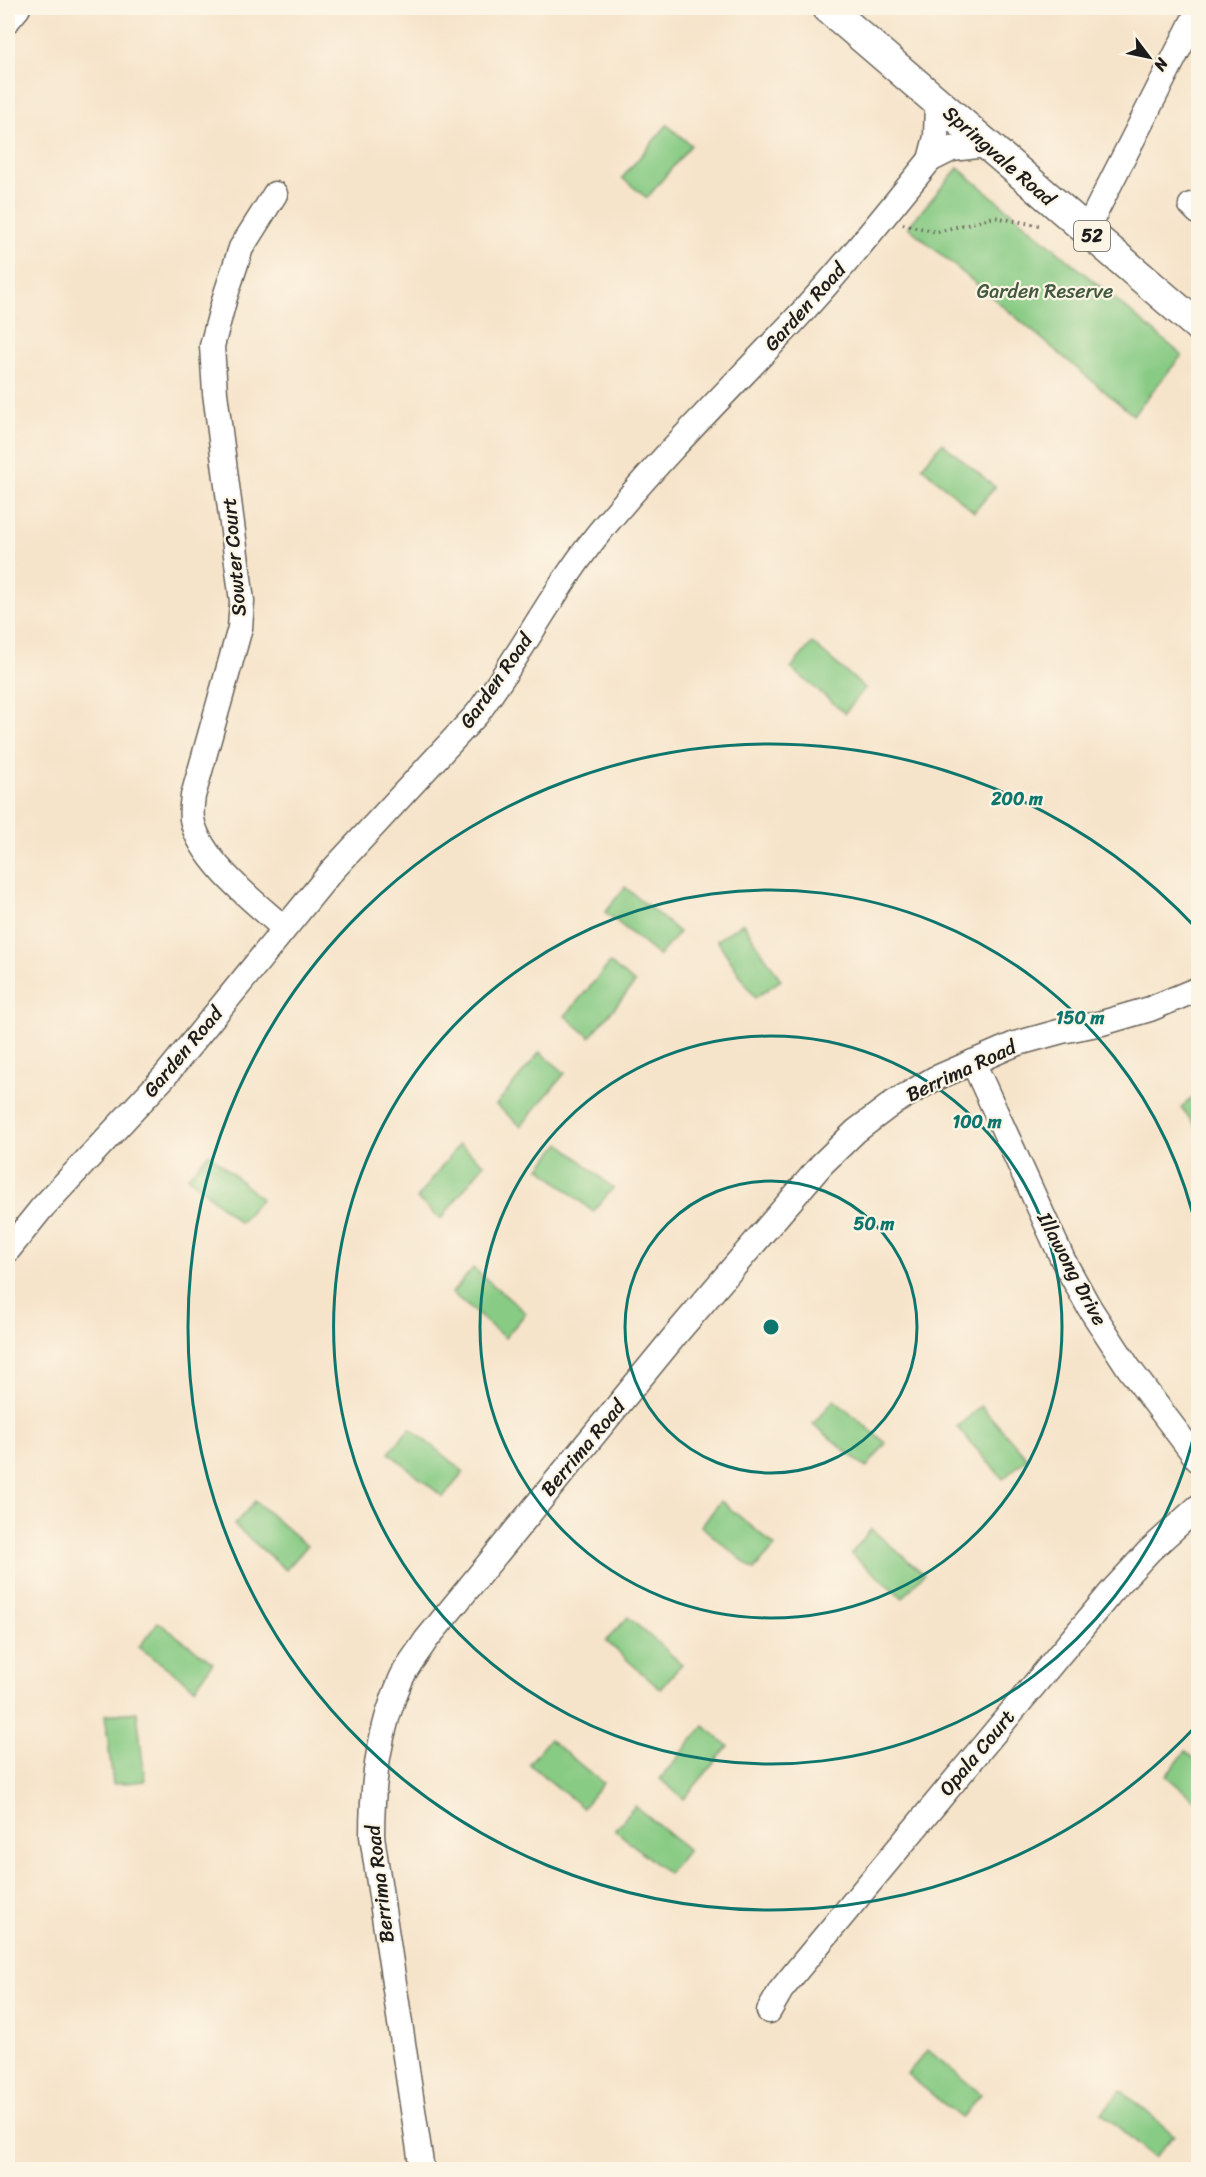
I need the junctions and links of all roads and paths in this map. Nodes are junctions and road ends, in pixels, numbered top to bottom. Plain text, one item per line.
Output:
1 (18, 8) edge
2 (828, 8) edge
3 (1198, 11) edge
4 (8, 20) edge
5 (937, 102) junction
6 (986, 145) junction
7 (930, 160) junction
8 (275, 194) dead end
9 (880, 221) junction
10 (1042, 226) dead end
11 (1086, 231) junction
12 (1198, 326) edge
13 (284, 928) junction
14 (1198, 989) edge
15 (973, 1062) junction
16 (8, 1250) edge
17 (1198, 1460) edge
18 (1198, 1507) edge
19 (769, 2011) dead end
20 (422, 2169) edge

1 - 4 street
2 - 5 main road, Springvale Road / 52
3 - 11 street
5 - 6 main road, Springvale Road / 52
5 - 7 street, Garden Road
6 - 7 street, Garden Road
6 - 11 main road, Springvale Road / 52
7 - 9 street, Garden Road
8 - 13 street, Sowter Court
9 - 10 path
9 - 13 street, Garden Road
11 - 12 main road, Springvale Road / 52
13 - 16 street, Garden Road
14 - 15 street, Berrima Road
15 - 17 street, Illawong Drive
15 - 20 street, Berrima Road
18 - 19 street, Opala Court

